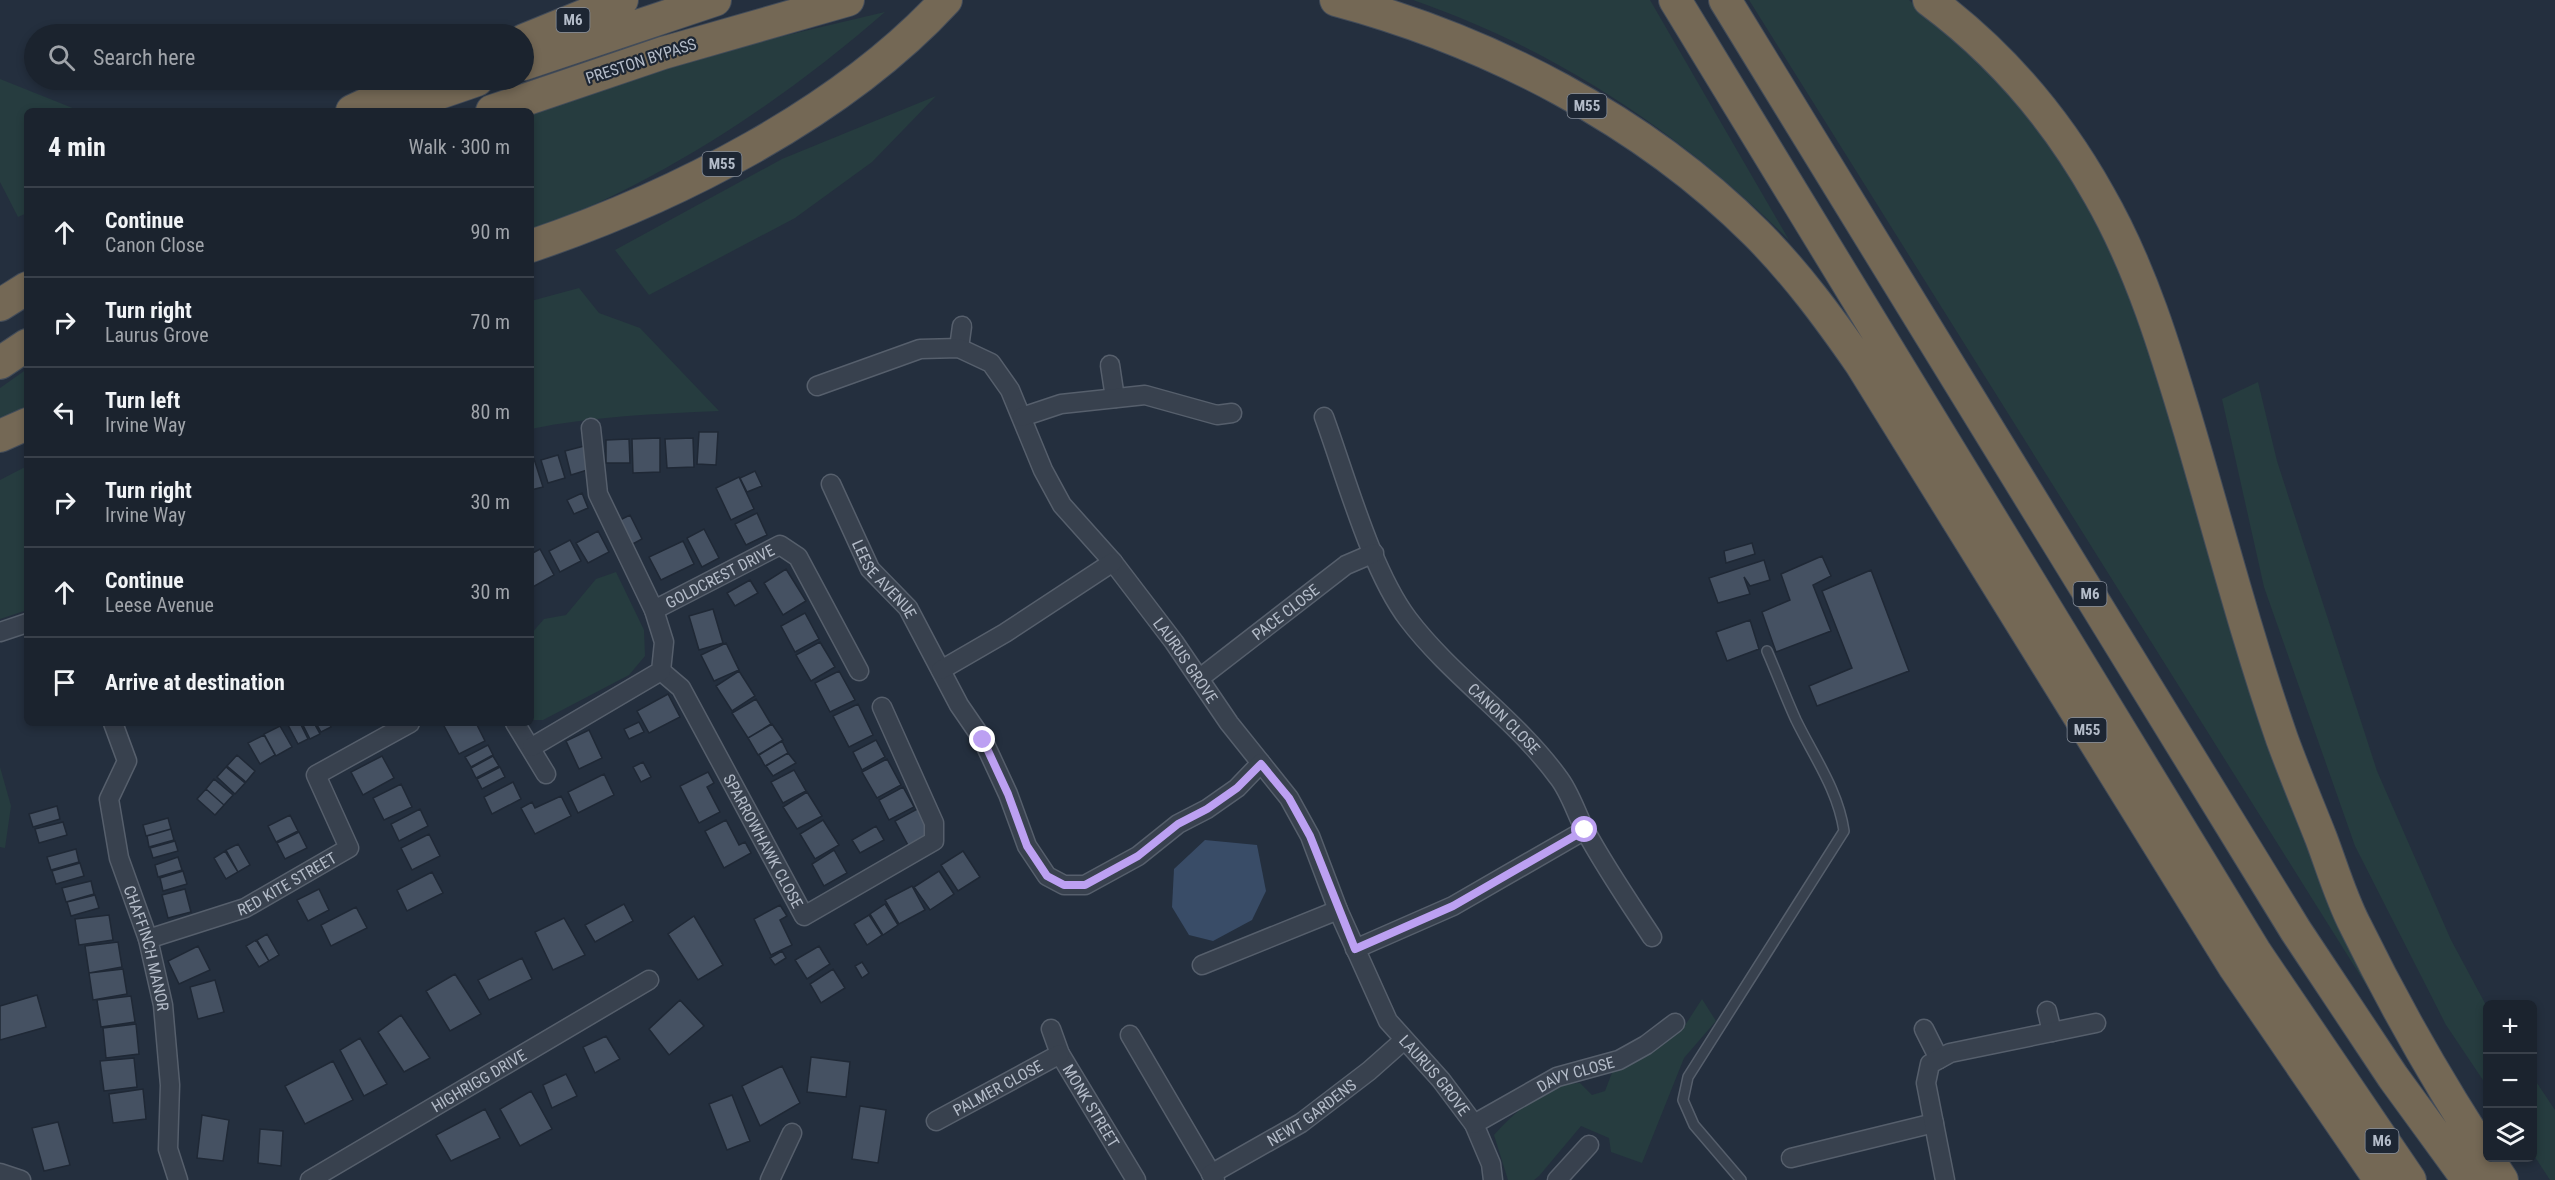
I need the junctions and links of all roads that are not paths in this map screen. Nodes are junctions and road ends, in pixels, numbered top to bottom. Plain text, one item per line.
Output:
1 (622, 0) edge
2 (715, 0) edge
3 (848, 0) edge
4 (946, 0) edge
5 (1336, 0) edge
6 (1675, 0) edge
7 (1725, 0) edge
8 (1929, 0) edge
9 (534, 36) edge
10 (534, 61) edge
11 (399, 90) edge
12 (448, 90) edge
13 (359, 108) edge
14 (396, 108) edge
15 (501, 108) edge
16 (534, 245) edge
17 (24, 290) edge
18 (0, 305) edge
19 (962, 326) dead end
20 (24, 327) edge
21 (0, 342) edge
22 (24, 347) edge
23 (959, 348) junction
24 (0, 363) edge
25 (1110, 365) dead end
26 (817, 386) dead end
27 (1115, 398) junction
28 (1232, 413) dead end
29 (1022, 417) junction
30 (1324, 417) dead end
31 (24, 425) edge
32 (591, 428) dead end
33 (0, 436) edge
34 (831, 484) dead end
35 (1374, 553) junction
36 (1113, 562) junction
37 (654, 610) junction
38 (24, 624) edge
39 (0, 632) edge
40 (1767, 651) dead end
41 (941, 670) junction
42 (661, 671) junction
43 (858, 671) dead end
44 (1200, 678) junction
45 (882, 707) dead end
46 (114, 726) edge
47 (405, 726) edge
48 (517, 726) edge
49 (532, 747) junction
50 (1261, 764) junction
51 (546, 774) dead end
52 (2311, 811) junction
53 (1585, 830) junction
54 (1338, 910) junction
55 (1653, 938) dead end
56 (148, 939) junction
57 (1355, 949) junction
58 (1202, 965) dead end
59 (649, 980) dead end
60 (2047, 1011) dead end
61 (1675, 1023) dead end
62 (2096, 1023) dead end
63 (1051, 1029) dead end
64 (1924, 1029) dead end
65 (2052, 1032) junction
66 (1130, 1035) dead end
67 (1404, 1040) junction
68 (1060, 1054) junction
69 (1939, 1059) junction
70 (936, 1121) dead end
71 (1934, 1123) junction
72 (1474, 1124) junction
73 (2483, 1125) edge
74 (792, 1133) dead end
75 (1589, 1145) dead end
76 (1791, 1158) dead end
77 (2507, 1162) edge
78 (0, 1173) edge
79 (1213, 1177) edge
80 (21, 1180) edge
81 (178, 1180) edge
82 (310, 1180) edge
83 (771, 1180) edge
84 (1136, 1180) edge
85 (1493, 1180) edge
86 (1557, 1180) edge
87 (1741, 1180) edge
88 (1945, 1180) edge
89 (2380, 1180) edge
90 (2410, 1180) edge
91 (2468, 1180) edge
92 (2502, 1180) edge
93 (2519, 1180) edge

1 - 9 highway, M6
2 - 10 highway, PRESTON BYPASS
3 - 15 highway, PRESTON BYPASS
4 - 16 highway, M55
5 - 89 highway, M55
6 - 90 highway, M6
7 - 91 highway, M6
8 - 52 highway
11 - 13 highway
12 - 14 highway
17 - 18 highway
19 - 23 street
20 - 21 highway
22 - 24 highway
23 - 26 street, LAURUS GROVE
23 - 29 street, LAURUS GROVE
25 - 27 street
27 - 28 street
27 - 29 street
29 - 36 street, LAURUS GROVE
30 - 35 street
31 - 33 highway
32 - 37 street, GOLDCREST DRIVE
34 - 41 street, LEESE AVENUE
35 - 44 street, PACE CLOSE
35 - 53 street, CANON CLOSE
36 - 41 street
36 - 44 street, LAURUS GROVE
37 - 42 street, GOLDCREST DRIVE
37 - 43 street, GOLDCREST DRIVE
38 - 39 street
40 - 87 lane
41 - 50 street, LEESE AVENUE
42 - 45 street, SPARROWHAWK CLOSE
42 - 49 street
44 - 50 street, LAURUS GROVE
46 - 56 street, CHAFFINCH MANOR
47 - 56 street, RED KITE STREET
48 - 49 street
49 - 51 street
50 - 54 street, LAURUS GROVE
52 - 73 highway
52 - 92 highway
53 - 55 street, CANON CLOSE
53 - 57 street
54 - 57 street, LAURUS GROVE
54 - 58 street
56 - 81 street, CHAFFINCH MANOR
57 - 67 street, LAURUS GROVE
59 - 82 street, HIGHRIGG DRIVE
60 - 65 street
61 - 72 street, DAVY CLOSE
62 - 65 street
63 - 68 street, MONK STREET
64 - 69 street
65 - 69 street
66 - 79 street, NEWT GARDENS
67 - 72 street, LAURUS GROVE
67 - 79 street, NEWT GARDENS
68 - 70 street, PALMER CLOSE
68 - 84 street, MONK STREET
69 - 71 street
71 - 76 street
71 - 88 street
72 - 85 street, LAURUS GROVE
74 - 83 street
75 - 86 street
77 - 93 highway
78 - 80 street

